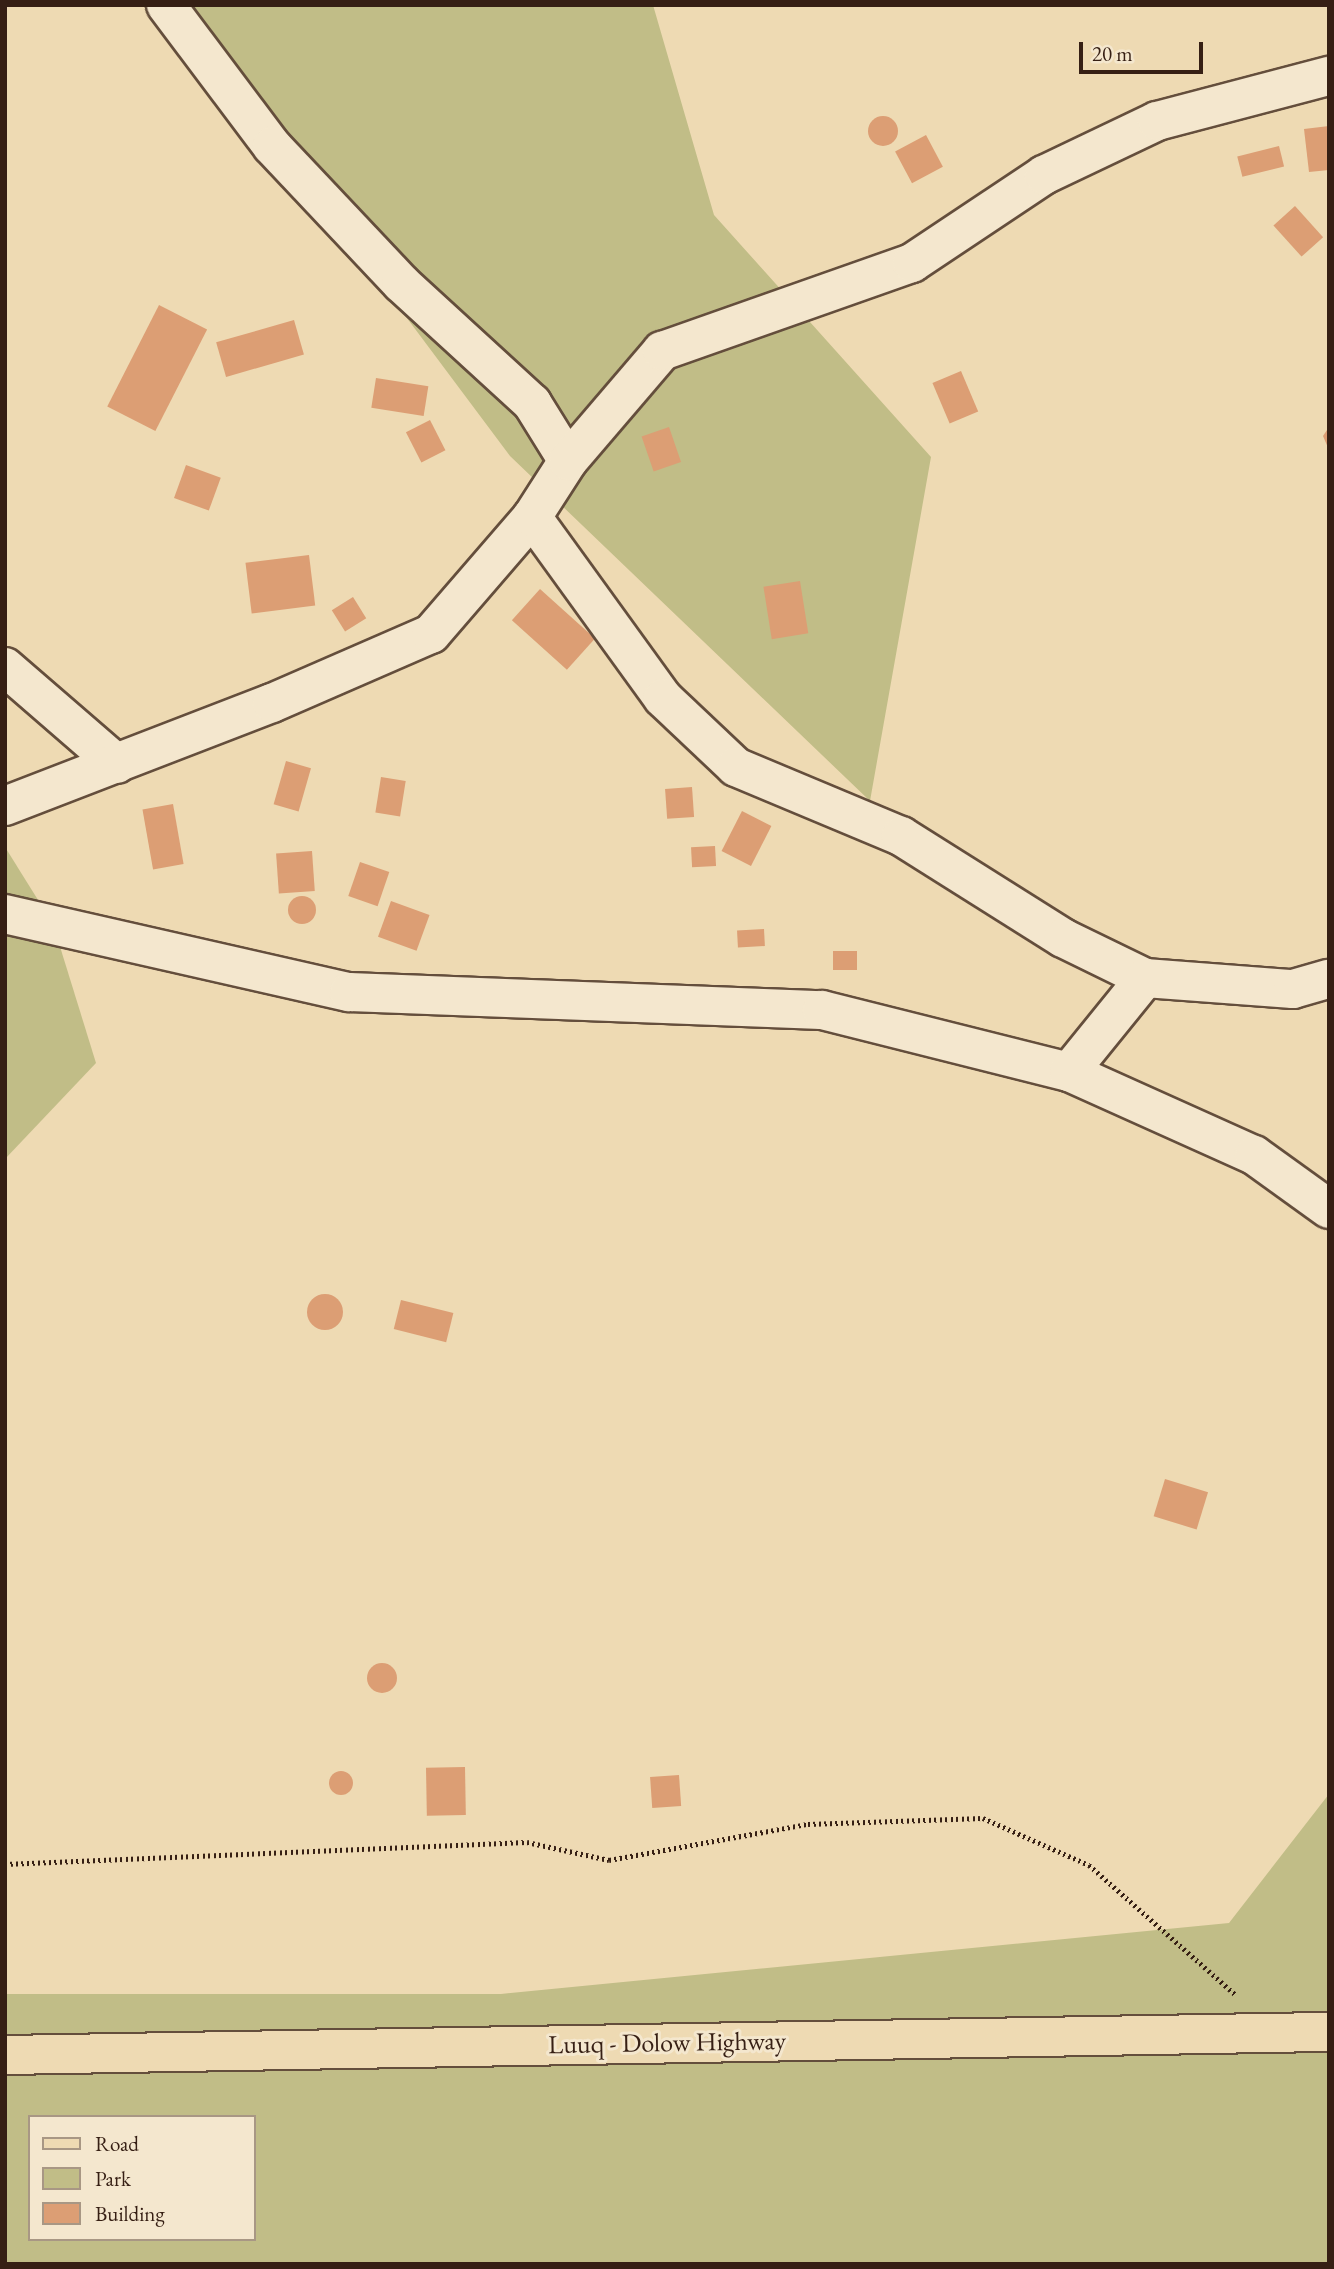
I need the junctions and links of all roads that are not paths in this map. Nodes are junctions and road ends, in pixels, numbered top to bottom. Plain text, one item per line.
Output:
1 (166, 5) edge
2 (1329, 76) edge
3 (568, 461) junction
4 (532, 517) junction
5 (5, 667) edge
6 (117, 764) junction
7 (5, 806) edge
8 (5, 914) edge
9 (1145, 978) junction
10 (1329, 979) edge
11 (1069, 1072) junction
12 (1329, 1209) edge
13 (1329, 2032) edge
14 (5, 2055) edge

1 - 3 street
2 - 3 street
3 - 4 street
4 - 6 street
4 - 9 street
5 - 6 street
6 - 7 street
8 - 11 street
9 - 10 street
9 - 11 street
11 - 12 street
13 - 14 main road, Luuq - Dolow Highway

